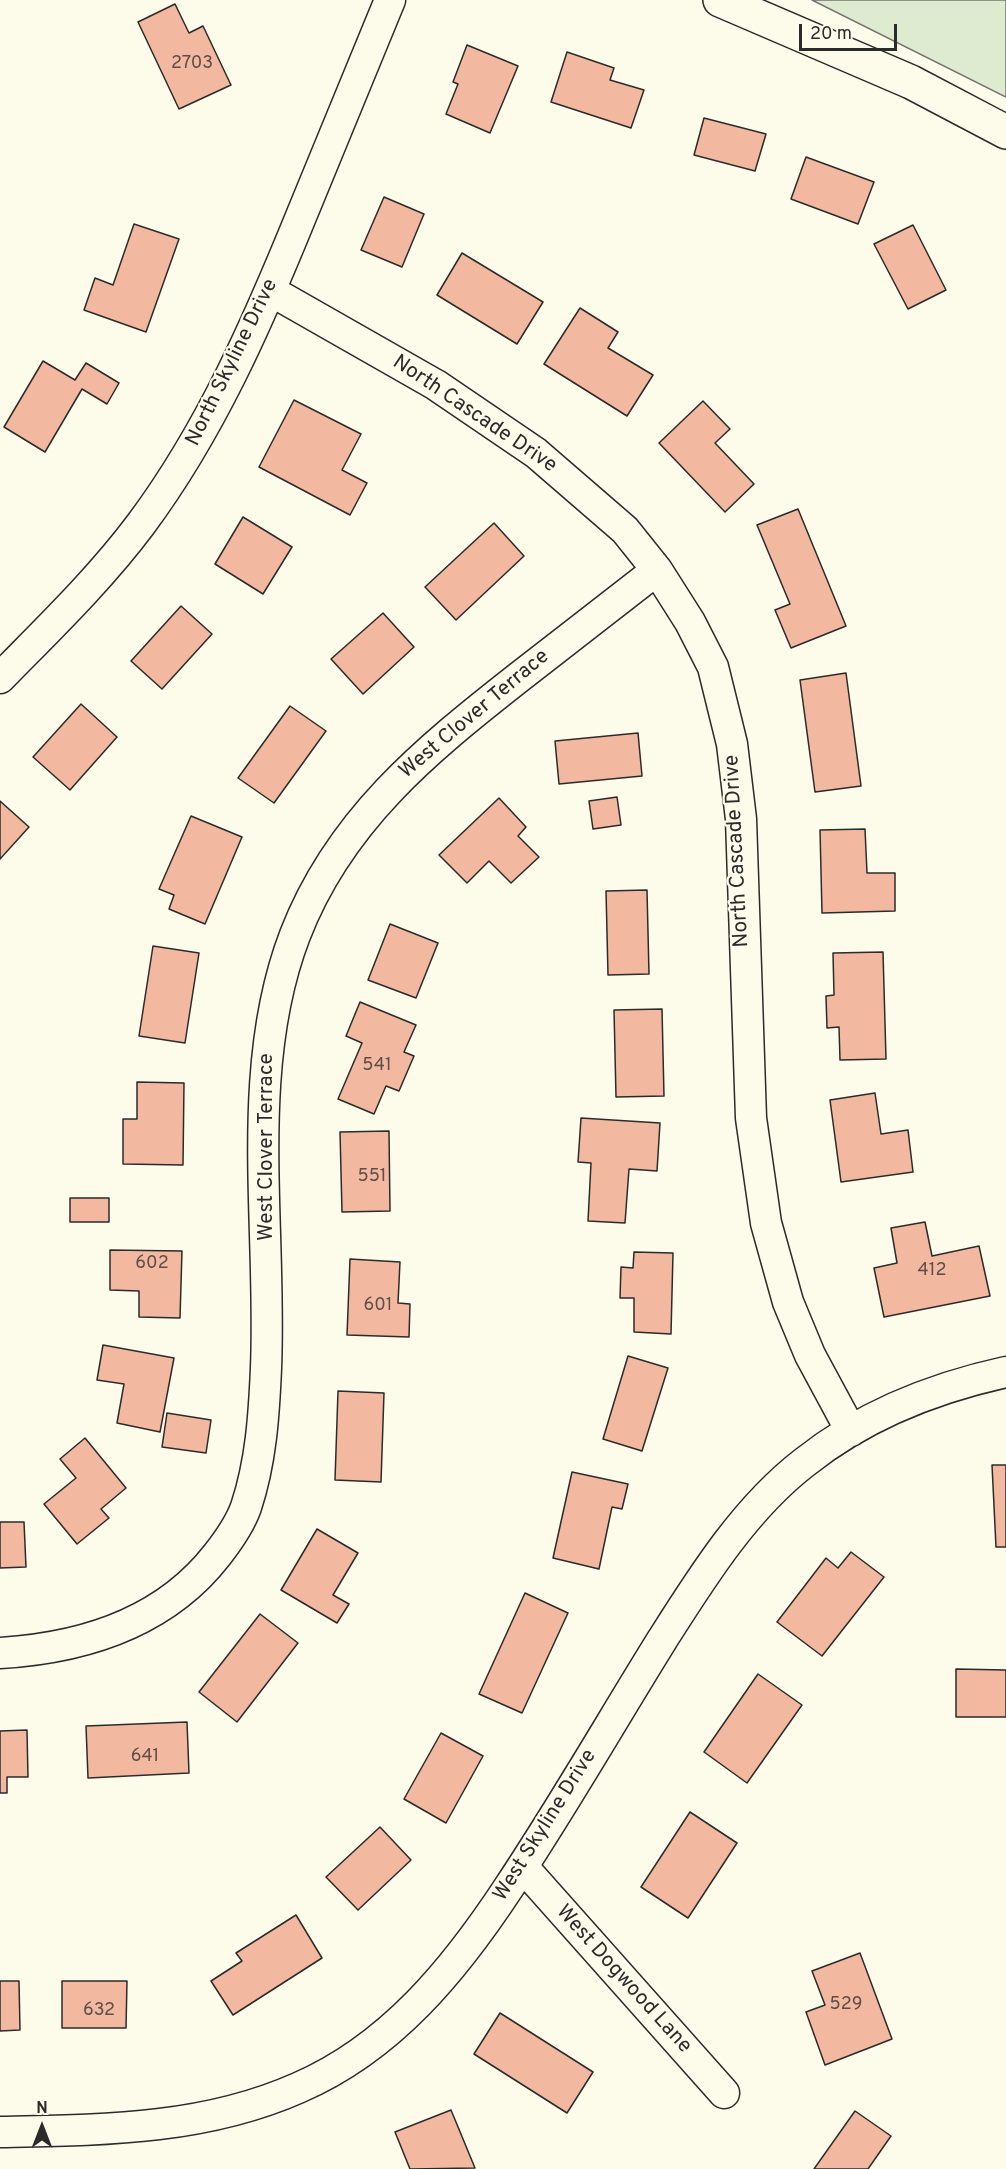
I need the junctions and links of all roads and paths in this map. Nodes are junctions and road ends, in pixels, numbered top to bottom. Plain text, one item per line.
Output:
1 (390, 0) edge
2 (720, 0) edge
3 (1006, 132) edge
4 (271, 291) junction
5 (657, 570) junction
6 (0, 678) edge
7 (1006, 1372) edge
8 (851, 1431) junction
9 (0, 1653) edge
10 (523, 1867) junction
11 (724, 2093) dead end
12 (0, 2132) edge

1 - 4 street, North Skyline Drive
2 - 3 street
4 - 5 street, North Cascade Drive
4 - 6 street, North Skyline Drive
5 - 8 street, North Cascade Drive
5 - 9 street, West Clover Terrace
7 - 8 street, West Skyline Drive
8 - 10 street, West Skyline Drive
10 - 11 street, West Dogwood Lane
10 - 12 street, West Skyline Drive

